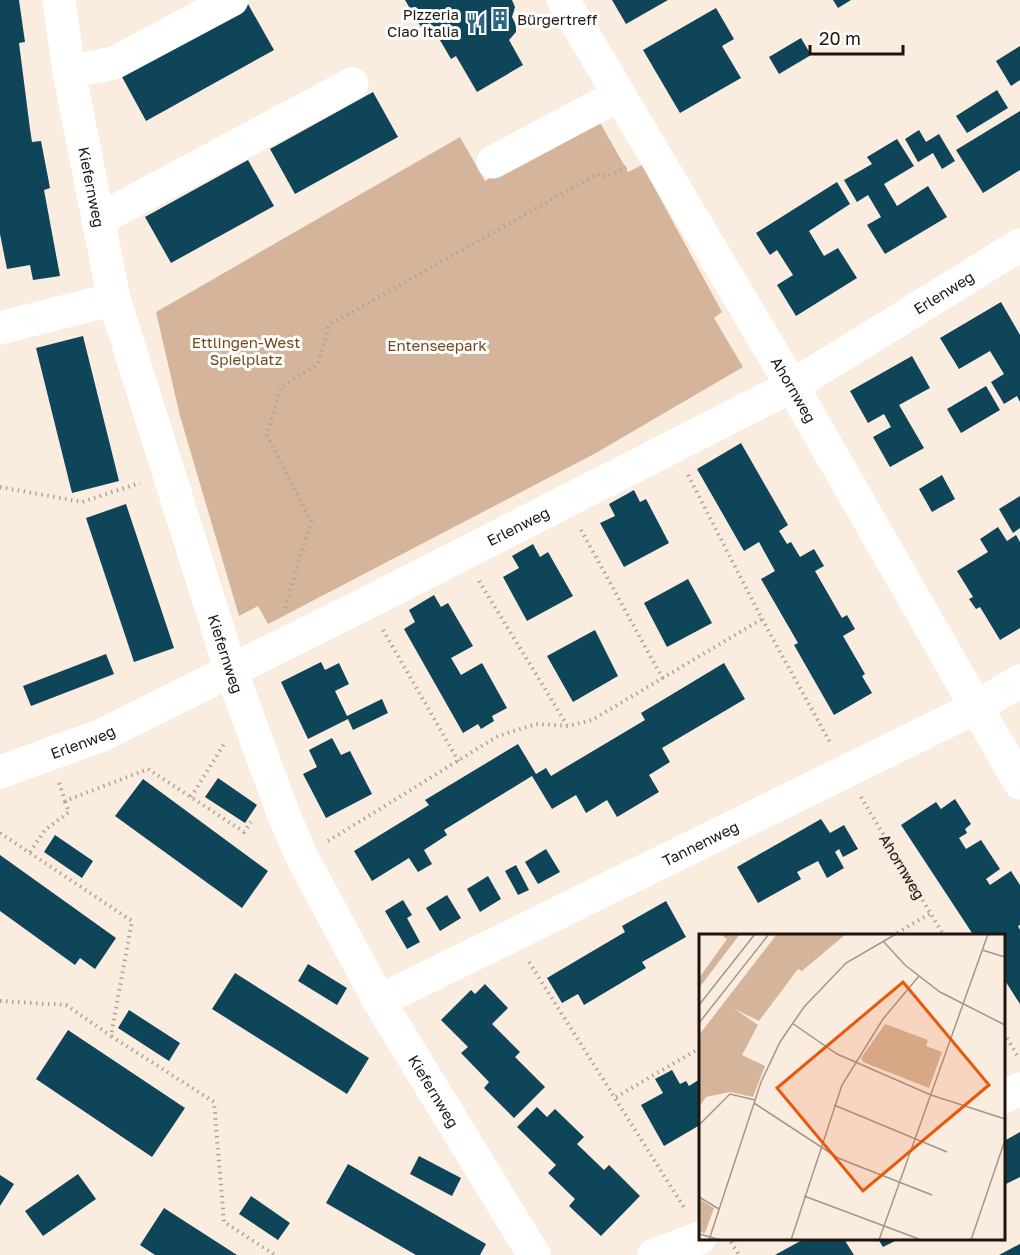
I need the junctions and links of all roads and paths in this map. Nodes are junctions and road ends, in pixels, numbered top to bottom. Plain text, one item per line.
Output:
1 (59, 0) edge
2 (232, 0) edge
3 (563, 0) edge
4 (69, 72) junction
5 (352, 84) dead end
6 (619, 95) junction
7 (653, 152) junction
8 (493, 162) dead end
9 (98, 220) junction
10 (1020, 245) edge
11 (114, 299) junction
12 (0, 328) edge
13 (792, 386) junction
14 (674, 447) junction
15 (170, 474) junction
16 (0, 487) edge
17 (566, 501) junction
18 (462, 554) junction
19 (368, 603) junction
20 (762, 619) junction
21 (297, 638) junction
22 (231, 671) junction
23 (663, 679) junction
24 (1020, 681) edge
25 (975, 708) junction
26 (249, 722) junction
27 (568, 726) junction
28 (48, 754) junction
29 (459, 762) junction
30 (846, 771) junction
31 (0, 772) edge
32 (1020, 783) edge
33 (276, 794) junction
34 (191, 797) junction
35 (65, 801) junction
36 (0, 833) edge
37 (30, 852) junction
38 (302, 857) junction
39 (930, 913) junction
40 (895, 934) edge
41 (943, 934) edge
42 (512, 936) junction
43 (0, 1001) edge
44 (379, 1001) junction
45 (1005, 1035) edge
46 (111, 1036) junction
47 (699, 1049) edge
48 (1020, 1060) edge
49 (1020, 1089) edge
50 (1005, 1096) edge
51 (616, 1097) junction
52 (731, 1240) edge
53 (683, 1241) edge
54 (275, 1255) edge
55 (534, 1255) edge
56 (739, 1255) edge

1 - 4 street, Kiefernweg
2 - 4 street
3 - 6 street, Ahornweg
4 - 9 street, Kiefernweg
5 - 9 street
6 - 7 street, Ahornweg
6 - 8 street
7 - 13 street, Ahornweg
7 - 21 path
9 - 11 street, Kiefernweg
10 - 13 street, Erlenweg
11 - 12 street
11 - 15 street, Kiefernweg
13 - 14 street, Erlenweg
13 - 25 street, Ahornweg
14 - 17 street, Erlenweg
14 - 20 path, Ahornweg
15 - 16 path
15 - 22 street, Kiefernweg
17 - 18 street, Erlenweg
17 - 23 path
18 - 19 street, Erlenweg
18 - 27 path
19 - 21 street, Erlenweg
19 - 29 path
20 - 23 path
20 - 30 path, Ahornweg
21 - 22 street, Erlenweg
22 - 26 street, Kiefernweg
22 - 28 street, Erlenweg
23 - 27 path
24 - 25 street, Tannenweg
25 - 30 street, Tannenweg
25 - 32 street, Ahornweg
26 - 33 street, Kiefernweg
26 - 34 path
27 - 29 path
28 - 31 street, Erlenweg
28 - 35 path
29 - 38 path
30 - 39 path, Ahornweg
30 - 42 street, Tannenweg
33 - 34 path
33 - 38 street, Kiefernweg
34 - 35 path
35 - 37 path
36 - 37 path
37 - 46 path
38 - 44 street, Kiefernweg
39 - 40 path
39 - 41 path, Ahornweg
42 - 44 street, Tannenweg
42 - 51 path
43 - 46 path
44 - 55 street, Kiefernweg
45 - 48 path
46 - 54 path
47 - 51 path
49 - 50 street
51 - 53 path
52 - 56 path

